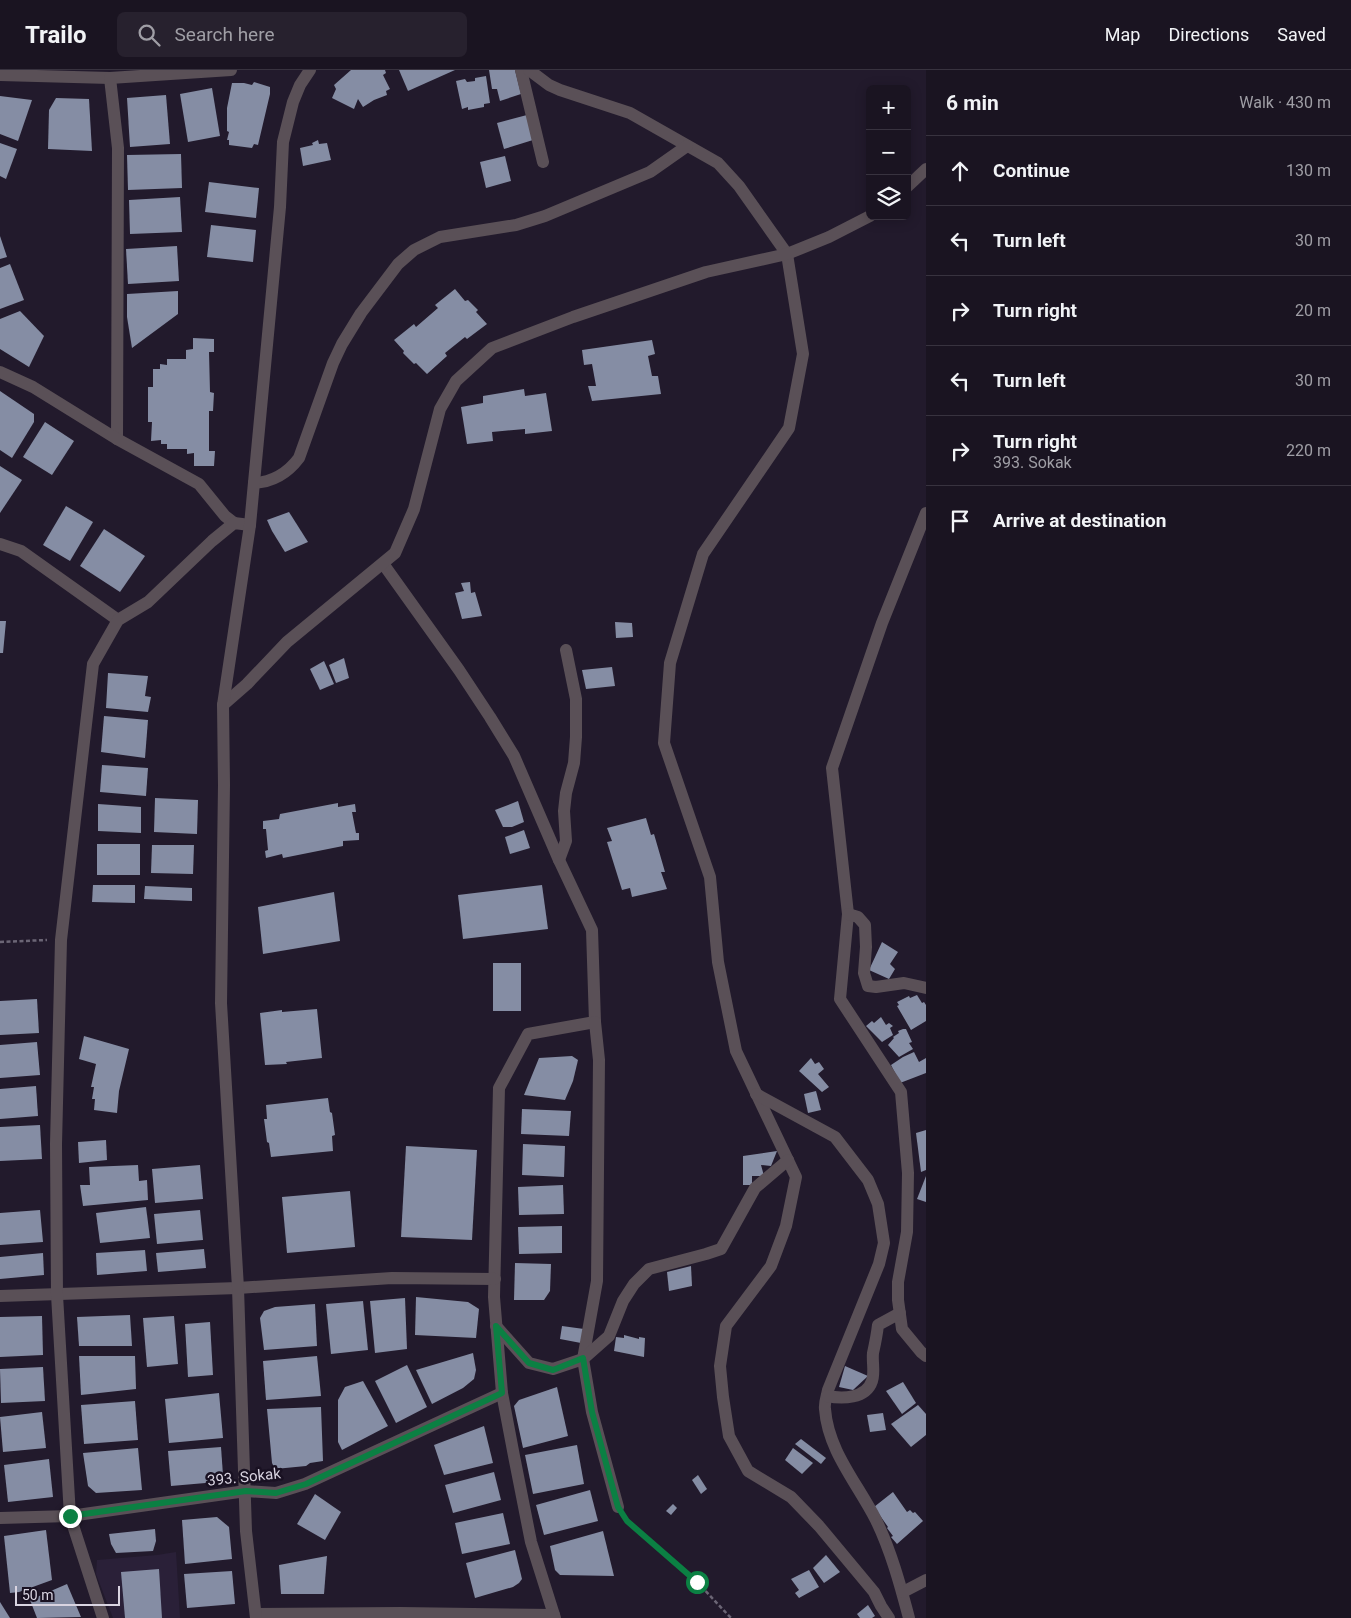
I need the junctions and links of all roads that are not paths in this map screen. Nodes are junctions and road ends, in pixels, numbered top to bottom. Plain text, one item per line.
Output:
1 (231, 70) edge
2 (310, 70) edge
3 (521, 70) edge
4 (529, 70) edge
5 (0, 75) edge
6 (110, 78) junction
7 (687, 146) junction
8 (543, 162) dead end
9 (926, 169) edge
10 (911, 183) edge
11 (866, 218) edge
12 (787, 254) junction
13 (0, 372) edge
14 (117, 439) junction
15 (254, 483) junction
16 (926, 513) edge
17 (234, 523) junction
18 (250, 525) junction
19 (0, 544) edge
20 (384, 564) junction
21 (118, 620) junction
22 (566, 650) dead end
23 (223, 705) junction
24 (559, 860) junction
25 (848, 914) junction
26 (926, 988) edge
27 (595, 1022) junction
28 (756, 1094) junction
29 (788, 1160) junction
30 (495, 1279) junction
31 (238, 1288) junction
32 (57, 1295) junction
33 (0, 1296) edge
34 (900, 1313) junction
35 (496, 1326) junction
36 (926, 1356) edge
37 (583, 1358) junction
38 (502, 1393) junction
39 (827, 1396) junction
40 (246, 1491) junction
41 (618, 1507) road end
42 (70, 1516) junction
43 (0, 1518) edge
44 (926, 1580) edge
45 (903, 1592) junction
46 (256, 1616) edge
47 (555, 1616) edge
48 (103, 1618) edge
49 (889, 1618) edge
50 (909, 1618) edge

1 - 6 street
2 - 15 street
3 - 8 street
4 - 7 street
5 - 6 street
6 - 14 street
7 - 12 street
7 - 15 street
9 - 10 street
11 - 12 street
12 - 20 street
12 - 28 street
13 - 14 street
14 - 17 street
15 - 18 street
16 - 25 street
17 - 18 street
17 - 21 street
18 - 23 street
19 - 21 street
20 - 23 street
20 - 24 street
21 - 32 street
22 - 24 street
23 - 31 street
24 - 27 street
25 - 26 street
25 - 34 street
27 - 30 street
27 - 37 street
28 - 29 street
28 - 39 street
29 - 37 street
29 - 49 street
30 - 31 street
30 - 35 street
31 - 32 street
31 - 40 street
32 - 33 street
32 - 42 street
34 - 36 street
34 - 39 street
35 - 37 street
35 - 38 street
37 - 41 street
38 - 40 street, 393. Sokak
38 - 47 street
39 - 45 street
40 - 42 street, 393. Sokak
40 - 46 street
42 - 43 street, 393. Sokak
42 - 48 street
44 - 45 street
45 - 50 street
46 - 47 street

